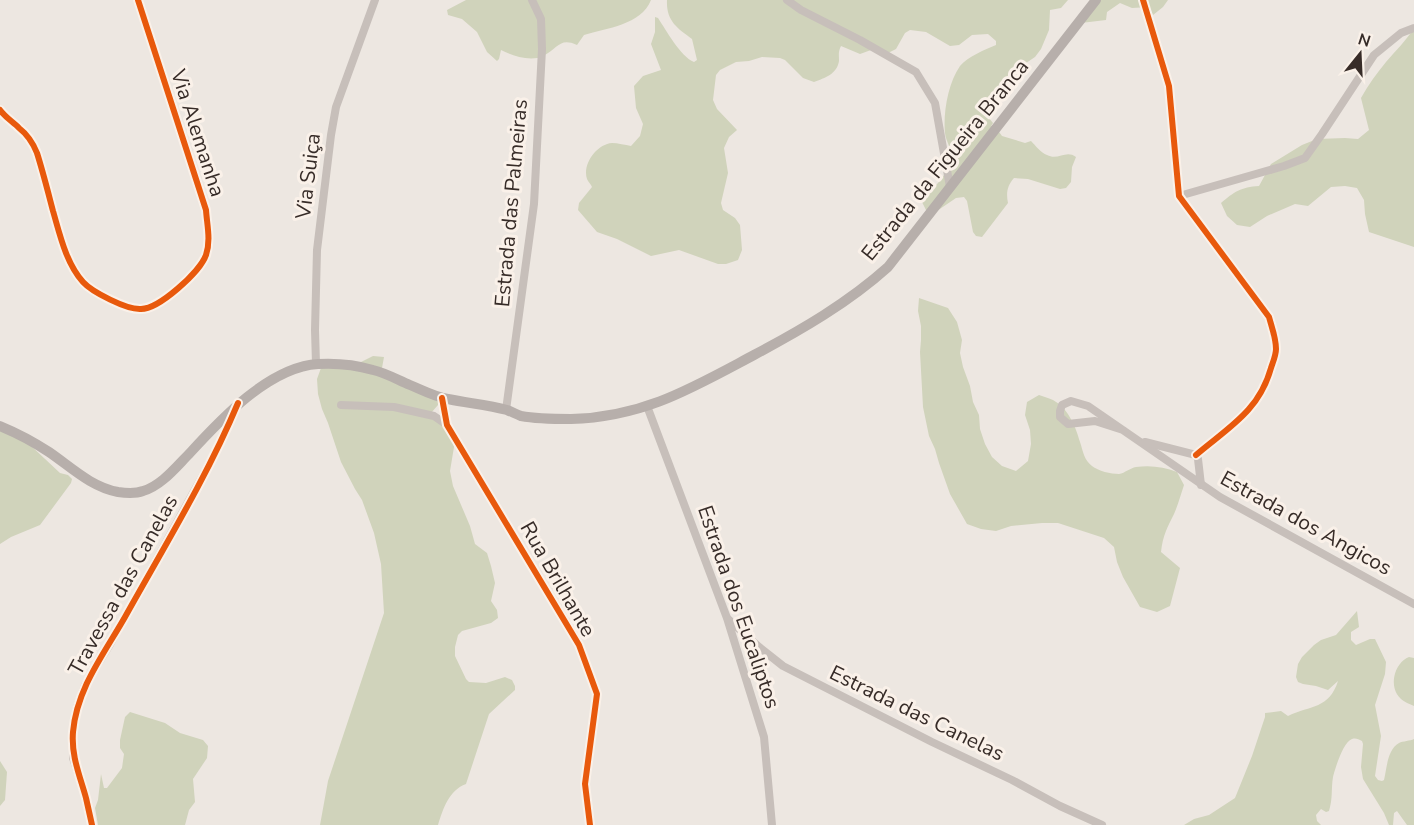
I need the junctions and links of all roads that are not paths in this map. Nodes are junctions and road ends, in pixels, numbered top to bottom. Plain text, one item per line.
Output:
1 (138, 0) edge
2 (375, 0) edge
3 (532, 0) edge
4 (787, 0) edge
5 (1096, 0) edge
6 (1143, 0) edge
7 (1414, 28) edge
8 (1, 113) edge
9 (950, 187) junction
10 (1179, 196) junction
11 (316, 364) junction
12 (442, 398) junction
13 (238, 403) junction
14 (342, 405) dead end
15 (647, 406) junction
16 (507, 410) junction
17 (447, 425) junction
18 (0, 426) edge
19 (1123, 430) junction
20 (1137, 440) junction
21 (1196, 455) junction
22 (1201, 485) junction
23 (1414, 604) edge
24 (727, 618) junction
25 (92, 825) edge
26 (590, 825) edge
27 (772, 825) edge
28 (1102, 825) edge

1 - 8 street, Via Alemanha
2 - 11 street, Via Suiça
3 - 16 street, Estrada das Palmeiras
4 - 9 street
5 - 9 main road, Estrada da Figueira Branca
6 - 10 street
7 - 10 street
9 - 15 main road, Estrada da Figueira Branca
10 - 21 street
11 - 12 main road, Estrada da Figueira Branca
11 - 13 main road, Estrada da Figueira Branca
12 - 16 main road, Estrada da Figueira Branca
12 - 17 street, Rua Brilhante
13 - 18 main road, Estrada da Figueira Branca
13 - 25 street, Travessa das Canelas
14 - 17 street
15 - 16 main road, Estrada da Figueira Branca
15 - 24 street, Estrada dos Eucaliptos
17 - 26 street, Rua Brilhante
19 - 19 street, Estrada dos Angicos
19 - 20 street, Estrada dos Angicos
20 - 21 street
20 - 22 street, Estrada dos Angicos
21 - 22 street
22 - 23 street, Estrada dos Angicos
24 - 27 street, Estrada dos Eucaliptos
24 - 28 street, Estrada das Canelas

